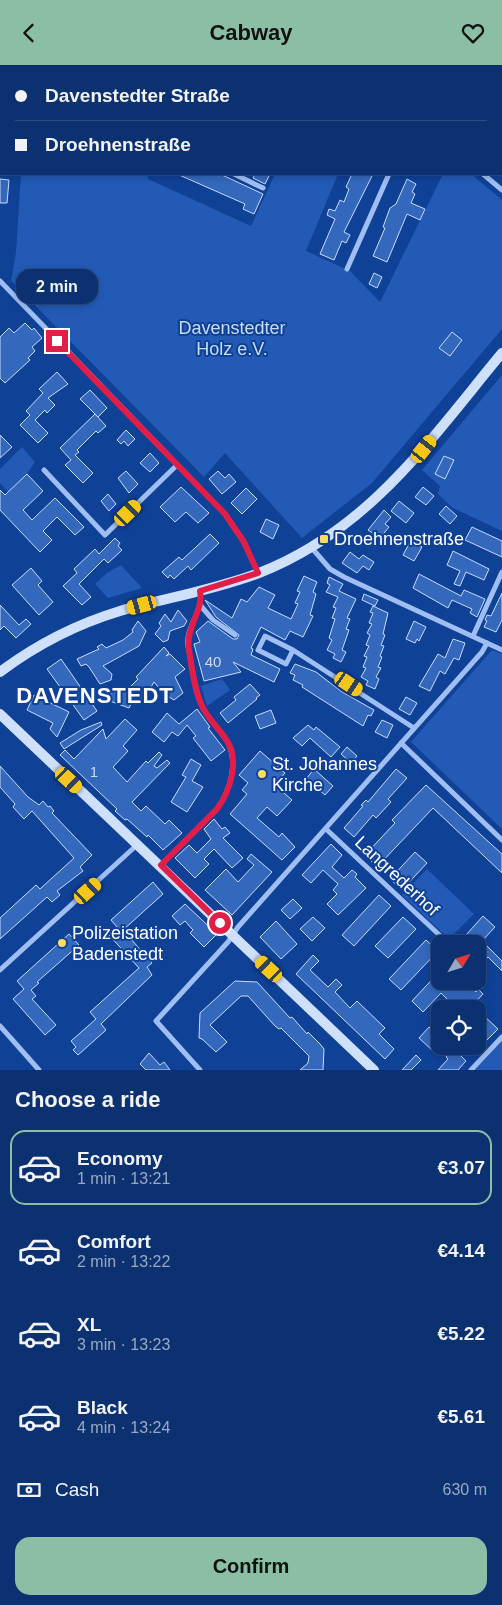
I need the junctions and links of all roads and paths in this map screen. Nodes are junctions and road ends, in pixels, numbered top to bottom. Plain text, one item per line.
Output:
1 (236, 175) edge
2 (388, 175) edge
3 (483, 175) edge
4 (263, 188) dead end
5 (502, 190) edge
6 (347, 269) dead end
7 (0, 281) edge
8 (502, 353) edge
9 (177, 465) junction
10 (44, 470) dead end
11 (311, 547) junction
12 (502, 572) edge
13 (258, 573) junction
14 (200, 591) junction
15 (200, 605) junction
16 (235, 635) dead end
17 (473, 636) junction
18 (487, 643) junction
19 (294, 650) junction
20 (502, 650) edge
21 (0, 673) edge
22 (0, 713) edge
23 (414, 728) junction
24 (401, 743) junction
25 (326, 829) junction
26 (502, 840) edge
27 (139, 844) junction
28 (161, 865) junction
29 (233, 935) junction
30 (439, 935) edge
31 (0, 970) edge
32 (0, 1027) edge
33 (502, 1037) edge
34 (39, 1070) edge
35 (200, 1070) edge
36 (374, 1070) edge
37 (470, 1070) edge

1 - 4 street
2 - 6 street
3 - 5 street
7 - 9 street
8 - 11 street
9 - 10 street
9 - 13 street
11 - 13 street
11 - 17 street
12 - 17 street
13 - 14 street
14 - 15 street
14 - 21 street
15 - 16 street
15 - 28 street
17 - 18 street
18 - 20 street
18 - 23 street
19 - 19 street
19 - 23 street
22 - 27 street
23 - 24 street
24 - 25 street
24 - 26 street
25 - 29 street
25 - 30 street, Langrederhof
27 - 28 street
27 - 31 street
28 - 29 street
29 - 35 street
29 - 36 street
32 - 34 street
33 - 37 street

